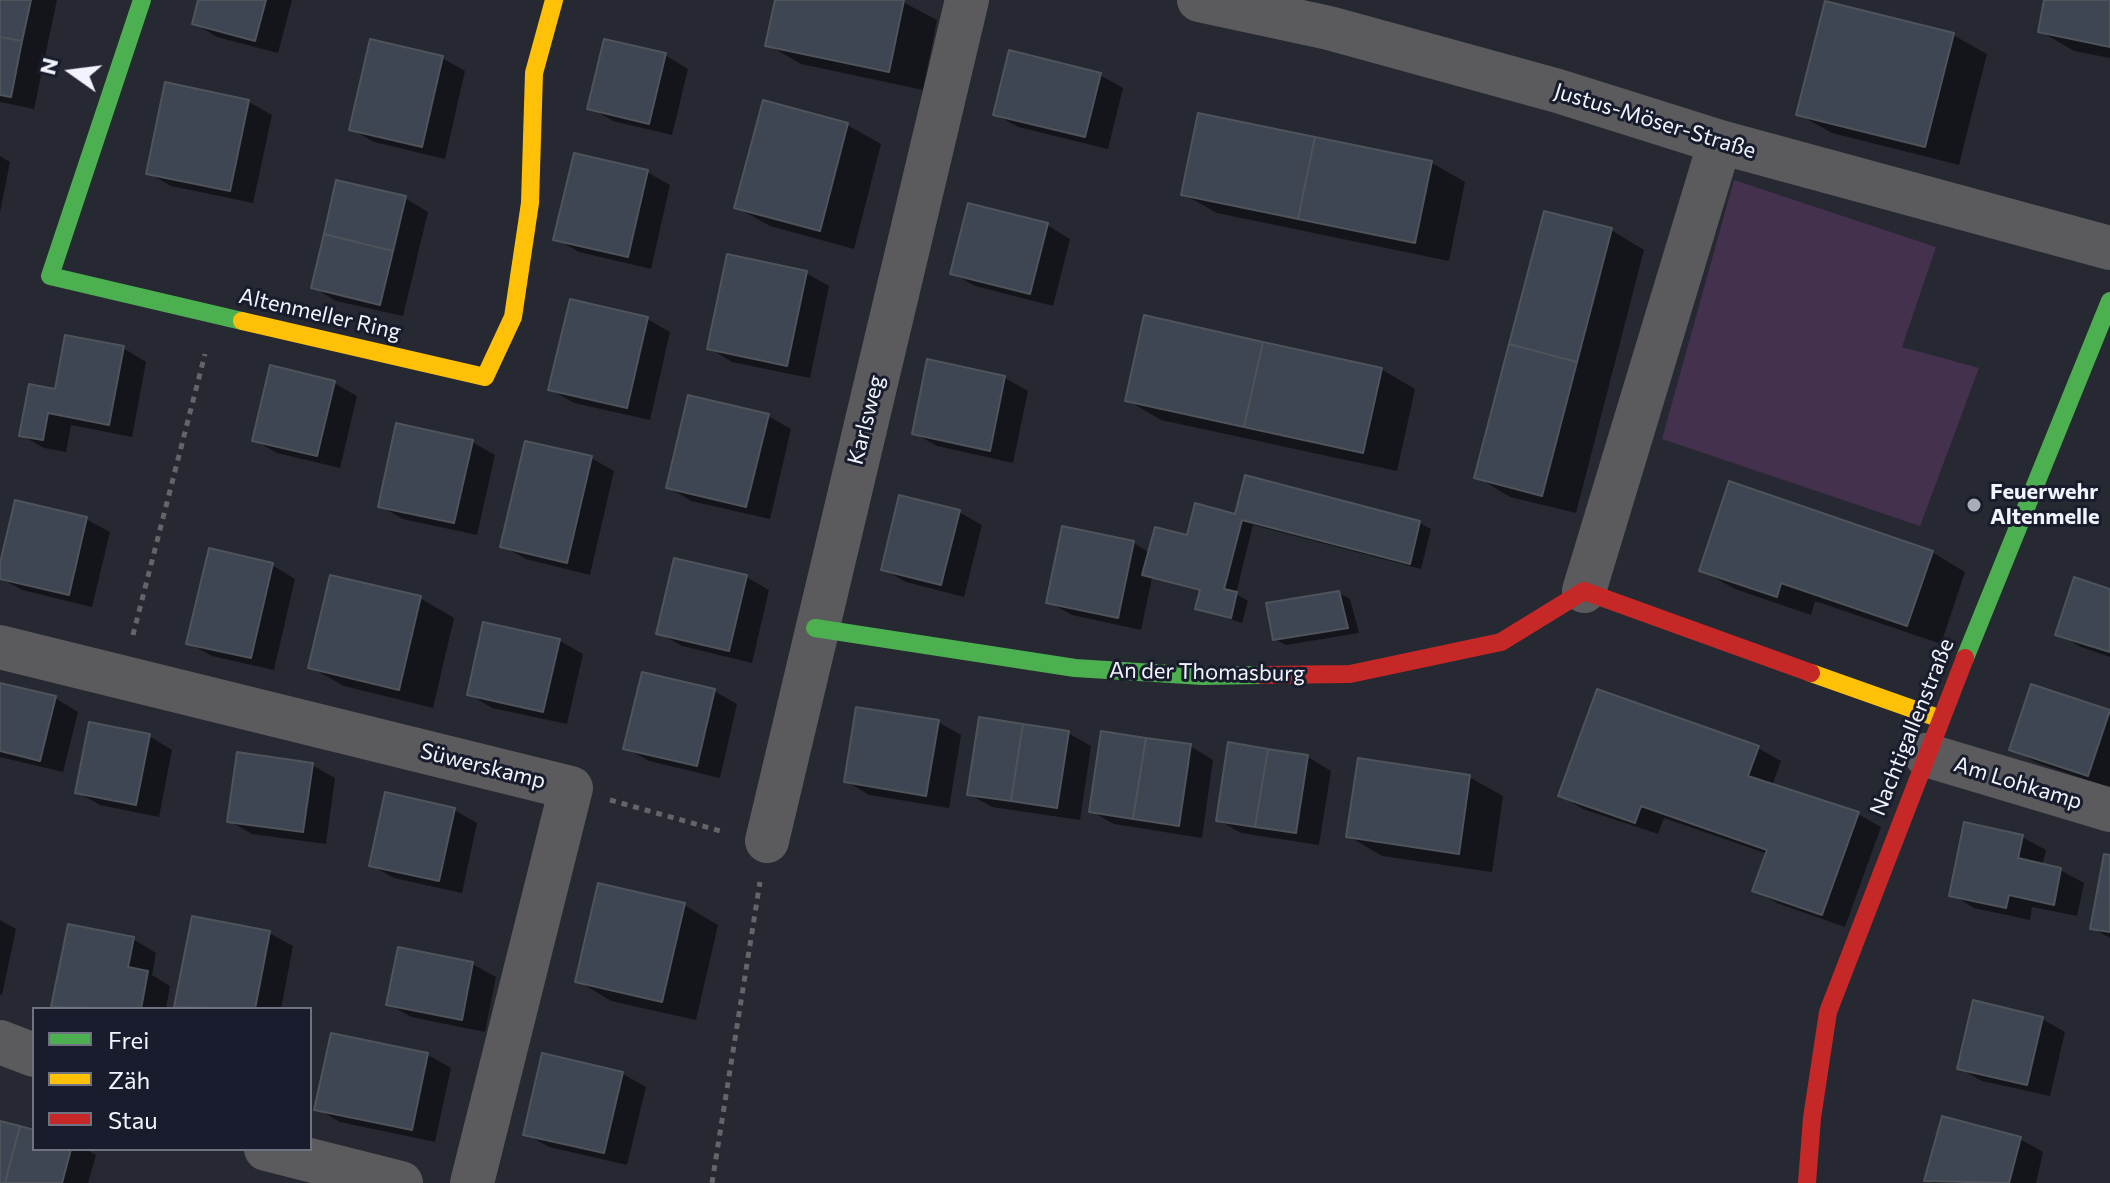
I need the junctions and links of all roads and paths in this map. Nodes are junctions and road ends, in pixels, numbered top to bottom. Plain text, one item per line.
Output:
1 (142, 0) edge
2 (554, 0) edge
3 (967, 0) edge
4 (1199, 0) edge
5 (1720, 142) junction
6 (2110, 248) edge
7 (2110, 301) edge
8 (216, 315) junction
9 (1584, 591) junction
10 (815, 628) junction
11 (0, 647) edge
12 (122, 677) junction
13 (1934, 737) junction
14 (571, 788) junction
15 (2110, 810) edge
16 (767, 841) junction
17 (0, 1042) edge
18 (32, 1054) edge
19 (274, 1151) edge
20 (401, 1183) edge
21 (472, 1183) edge
22 (712, 1183) edge
23 (1807, 1183) edge

1 - 8 street, Altenmeller Ring
2 - 8 street, Altenmeller Ring
3 - 10 street, Karlsweg
4 - 5 street, Justus-Möser-Straße
5 - 6 street, Justus-Möser-Straße
5 - 9 street
7 - 13 street, Nachtigallenstraße
8 - 12 path
9 - 10 street, An der Thomasburg
9 - 13 street
10 - 16 street, Karlsweg
11 - 12 street, Süwerskamp
12 - 14 street, Süwerskamp
13 - 15 street, Am Lohkamp
13 - 23 street, Nachtigallenstraße
14 - 16 path
14 - 21 street, Süwerskamp
16 - 22 path
17 - 18 street
19 - 20 street

